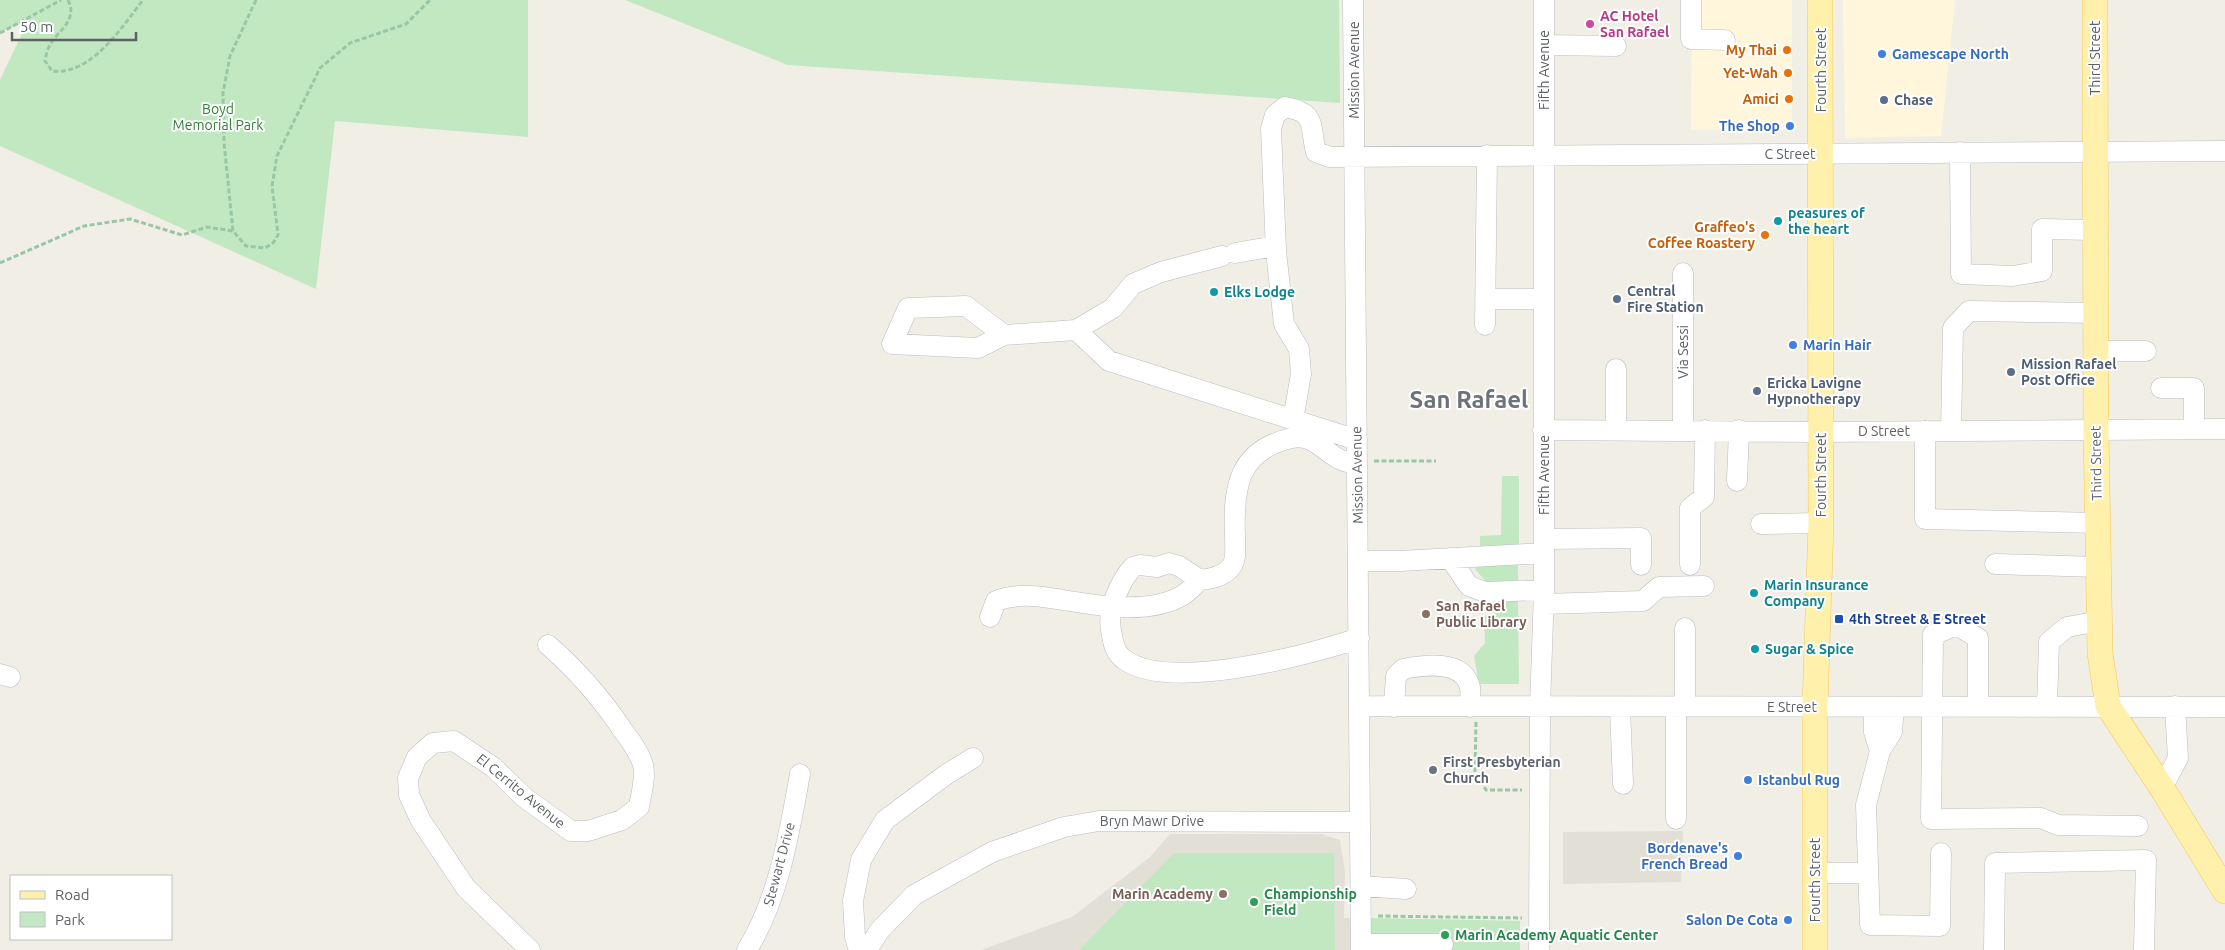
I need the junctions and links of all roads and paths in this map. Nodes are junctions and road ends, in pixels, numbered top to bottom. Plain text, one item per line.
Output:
1 (61, 0) edge
2 (68, 0) edge
3 (143, 0) edge
4 (256, 0) edge
5 (430, 0) edge
6 (1353, 0) edge
7 (1544, 0) edge
8 (1691, 0) edge
9 (1820, 0) edge
10 (2095, 0) edge
11 (0, 33) edge
12 (1725, 40) dead end
13 (1544, 45) junction
14 (1616, 46) dead end
15 (2095, 151) junction
16 (2225, 151) edge
17 (1960, 152) junction
18 (1543, 154) junction
19 (1821, 154) junction
20 (1487, 155) junction
21 (1354, 156) junction
22 (2095, 230) junction
23 (233, 231) junction
24 (1276, 246) junction
25 (0, 263) edge
26 (1683, 273) dead end
27 (1485, 299) junction
28 (1544, 299) junction
29 (2095, 313) junction
30 (1485, 325) dead end
31 (1076, 330) junction
32 (1004, 335) junction
33 (2096, 351) junction
34 (2146, 351) dead end
35 (1616, 369) dead end
36 (2161, 388) dead end
37 (1293, 420) junction
38 (2194, 429) junction
39 (2225, 429) edge
40 (1543, 430) junction
41 (1683, 430) junction
42 (1705, 430) junction
43 (1739, 430) junction
44 (2096, 430) junction
45 (1616, 431) junction
46 (1925, 431) junction
47 (1951, 431) junction
48 (1821, 432) junction
49 (1357, 440) junction
50 (1436, 461) dead end
51 (1365, 462) junction
52 (1737, 480) dead end
53 (1821, 523) junction
54 (2098, 523) junction
55 (1761, 524) dead end
56 (1544, 546) junction
57 (1450, 558) junction
58 (1358, 561) junction
59 (1641, 565) dead end
60 (1690, 565) dead end
61 (2099, 567) junction
62 (1995, 568) dead end
63 (1200, 580) junction
64 (1704, 586) dead end
65 (1544, 597) junction
66 (1113, 608) junction
67 (990, 617) dead end
68 (2100, 621) junction
69 (1685, 628) dead end
70 (1359, 638) junction
71 (548, 645) dead end
72 (1360, 706) junction
73 (1815, 706) junction
74 (1930, 706) junction
75 (1978, 706) junction
76 (2047, 706) junction
77 (2108, 706) junction
78 (2175, 706) junction
79 (1394, 707) junction
80 (1473, 707) junction
81 (1540, 707) junction
82 (1620, 707) junction
83 (1680, 707) junction
84 (1884, 707) junction
85 (2225, 707) edge
86 (973, 758) dead end
87 (800, 774) dead end
88 (1623, 784) dead end
89 (2162, 788) junction
90 (1540, 790) junction
91 (1676, 819) dead end
92 (1360, 822) junction
93 (2138, 826) dead end
94 (1940, 854) dead end
95 (1815, 873) junction
96 (1868, 873) junction
97 (1361, 886) junction
98 (1406, 889) dead end
99 (2225, 891) edge
100 (1372, 916) dead end
101 (1524, 918) dead end
102 (1443, 944) dead end
103 (1361, 947) edge
104 (530, 950) edge
105 (747, 950) edge
106 (859, 950) edge
107 (866, 950) edge
108 (1539, 950) edge
109 (1815, 950) edge
110 (1994, 950) edge
111 (2144, 950) edge

1 - 11 path
2 - 3 path
4 - 23 path
5 - 23 path
6 - 21 street, Mission Avenue
7 - 13 street, Fifth Avenue
8 - 12 street
9 - 19 main road, Fourth Street
10 - 15 main road, Third Street
13 - 14 street
13 - 18 street, Fifth Avenue
15 - 16 street, C Street
15 - 17 street, C Street
15 - 22 main road, Third Street
17 - 19 street, C Street
17 - 22 street
18 - 19 street, C Street
18 - 20 street, C Street
18 - 28 street, Fifth Avenue
19 - 48 main road, Fourth Street
20 - 21 street, C Street
20 - 27 street
21 - 24 street, C Street
21 - 49 street, Mission Avenue
22 - 29 main road, Third Street
23 - 25 path
24 - 31 street
24 - 37 street
26 - 41 street, Via Sessi
27 - 28 street
27 - 30 street
28 - 40 street, Fifth Avenue
29 - 33 main road, Third Street
29 - 47 street
31 - 32 street
31 - 37 street
32 - 32 street
33 - 34 street
33 - 44 main road, Third Street
35 - 45 street
36 - 38 street
37 - 49 street
38 - 39 street, D Street
38 - 44 street, D Street
40 - 45 street, D Street
40 - 56 street, Fifth Avenue
41 - 42 street, D Street
41 - 45 street, D Street
42 - 43 street, D Street
42 - 60 street
43 - 48 street, D Street
43 - 52 street
44 - 47 street, D Street
44 - 54 main road, Third Street
46 - 47 street, D Street
46 - 48 street, D Street
46 - 54 street
48 - 53 main road, Fourth Street
49 - 51 street, Mission Avenue
50 - 51 path
51 - 58 street, Mission Avenue
51 - 63 street
53 - 55 street
53 - 73 main road, Fourth Street
54 - 61 main road, Third Street
56 - 57 street
56 - 59 street
56 - 65 street, Fifth Avenue
57 - 58 street
57 - 65 street
58 - 70 street, Mission Avenue
61 - 62 street
61 - 68 main road, Third Street
63 - 66 street
63 - 66 street
64 - 65 street
65 - 81 street, Fifth Avenue
66 - 67 street
66 - 70 street
68 - 76 street
68 - 77 main road, Third Street
69 - 83 street
70 - 72 street, Mission Avenue
71 - 104 street, El Cerrito Avenue
72 - 79 street, E Street
72 - 92 street, Mission Avenue
73 - 83 street, E Street
73 - 84 street, E Street
73 - 95 main road, Fourth Street
74 - 75 street, E Street
74 - 75 street
74 - 84 street, E Street
74 - 93 street
75 - 76 street, E Street
76 - 77 street, E Street
77 - 78 street, E Street
77 - 89 main road, Third Street
78 - 85 street, E Street
78 - 89 street
79 - 80 street, E Street
79 - 80 street
80 - 81 street, E Street
80 - 90 path
81 - 82 street, E Street
81 - 90 street, Fifth Avenue
82 - 83 street, E Street
82 - 88 street
83 - 91 street
84 - 96 street
86 - 106 street
87 - 105 street, Stewart Drive
89 - 99 main road, Third Street
90 - 108 street, Fifth Avenue
92 - 97 street, Mission Avenue
92 - 107 street, Bryn Mawr Drive
94 - 96 street
95 - 96 street
95 - 109 main road, Fourth Street
97 - 98 street
97 - 103 street, Mission Avenue
100 - 101 path
102 - 103 street
110 - 111 street

